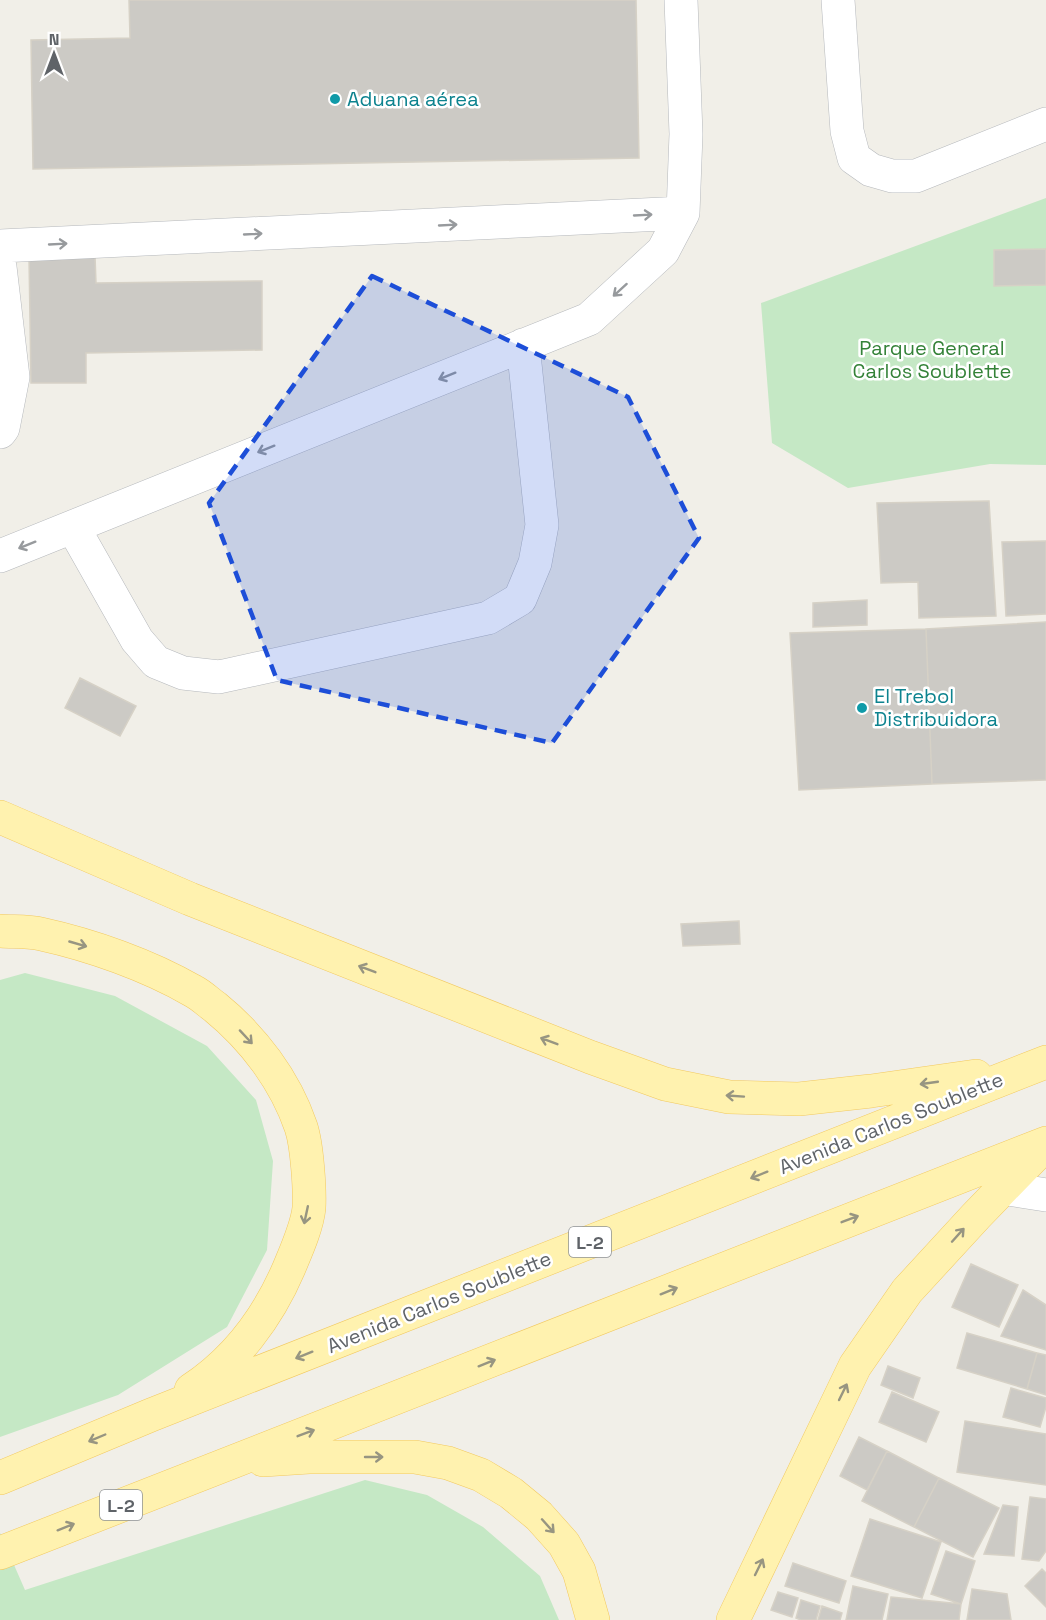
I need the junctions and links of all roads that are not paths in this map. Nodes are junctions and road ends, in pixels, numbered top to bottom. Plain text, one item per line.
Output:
1 (681, 0) edge
2 (838, 0) edge
3 (1046, 124) edge
4 (683, 213) junction
5 (0, 246) edge
6 (0, 267) edge
7 (523, 345) junction
8 (0, 432) edge
9 (73, 527) junction
10 (0, 556) edge
11 (0, 817) edge
12 (0, 922) edge
13 (0, 931) edge
14 (39, 933) junction
15 (1037, 1066) edge
16 (1046, 1144) edge
17 (1002, 1188) junction
18 (1046, 1194) edge
19 (151, 1415) junction
20 (231, 1461) junction
21 (0, 1478) edge
22 (6, 1550) edge
23 (593, 1620) edge
24 (733, 1620) edge

1 - 4 street
2 - 3 street
5 -> 4 street
4 -> 7 street
6 - 8 street
7 -> 9 street
7 - 9 street
9 -> 10 street
15 -> 11 main road
12 - 14 street
13 - 14 main road
14 -> 19 main road
15 -> 19 main road, Avenida Carlos Soublette / L-2
16 - 17 main road
20 -> 16 main road, L-2
17 - 18 street
24 -> 17 main road
19 -> 21 main road, Avenida Carlos Soublette / L-2
22 -> 20 main road, L-2
20 -> 23 main road

